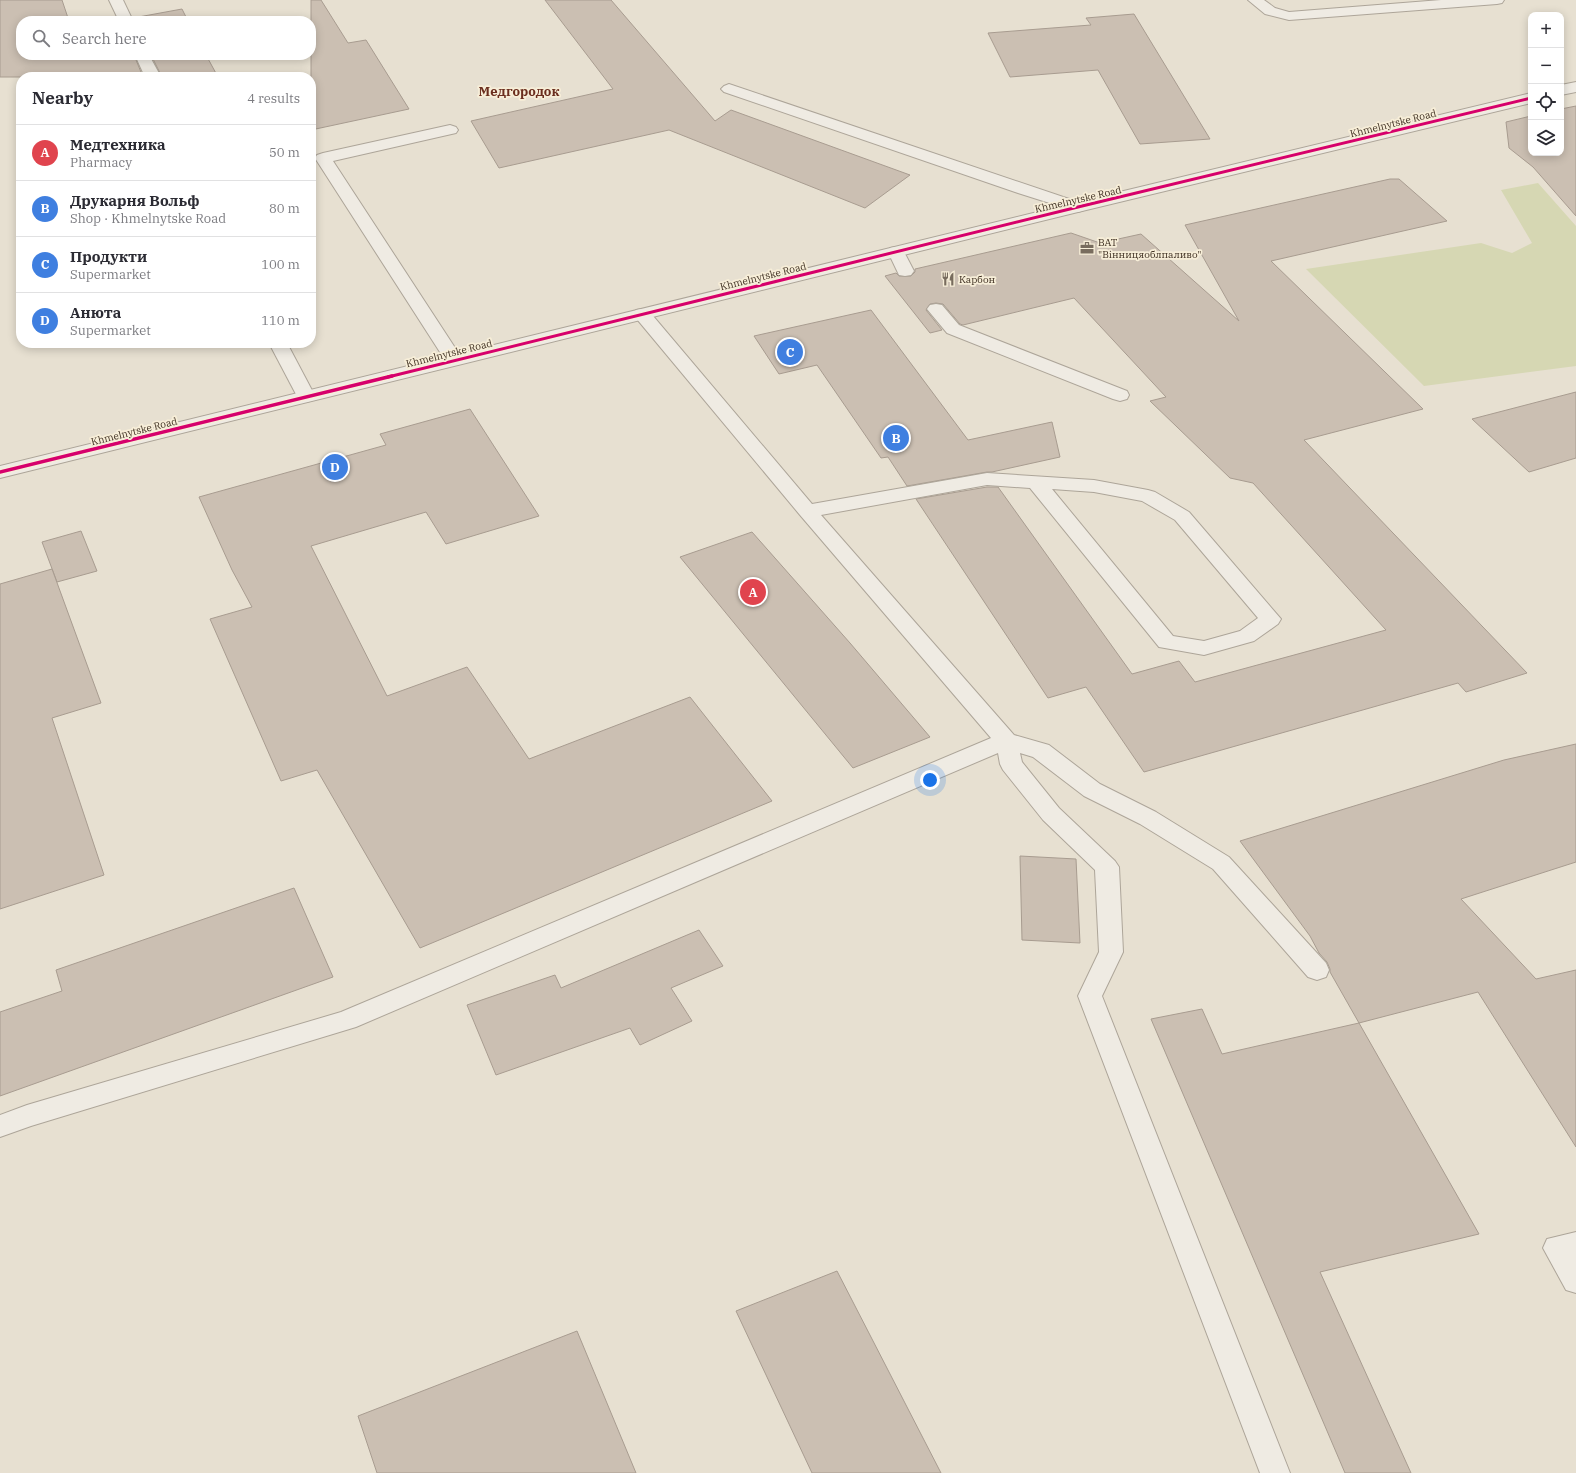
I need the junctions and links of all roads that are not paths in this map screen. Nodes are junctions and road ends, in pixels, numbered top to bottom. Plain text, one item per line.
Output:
1 (116, 0) edge
2 (1255, 0) edge
3 (1496, 0) edge
4 (124, 16) edge
5 (144, 60) edge
6 (150, 72) edge
7 (1576, 87) edge
8 (729, 89) dead end
9 (1564, 89) edge
10 (1528, 99) edge
11 (450, 130) dead end
12 (1078, 206) junction
13 (896, 252) junction
14 (905, 271) dead end
15 (936, 309) dead end
16 (642, 314) junction
17 (281, 348) edge
18 (454, 360) junction
19 (1120, 395) dead end
20 (306, 396) junction
21 (0, 472) edge
22 (1036, 482) junction
23 (807, 511) junction
24 (1006, 741) junction
25 (1317, 970) dead end
26 (0, 1126) edge
27 (1576, 1244) edge
28 (1576, 1281) edge
29 (1275, 1473) edge

1 - 4 street
2 - 3 street
5 - 6 street
7 - 9 street
8 - 12 street
10 - 12 street, Khmelnytske Road
11 - 18 street
12 - 13 street, Khmelnytske Road
13 - 14 street
13 - 16 street, Khmelnytske Road
15 - 19 street
16 - 18 street, Khmelnytske Road
16 - 23 street
17 - 20 street
18 - 20 street, Khmelnytske Road
20 - 21 street, Khmelnytske Road
22 - 22 street
22 - 23 street
23 - 24 street
24 - 25 street
24 - 26 street
24 - 29 street
27 - 28 street

